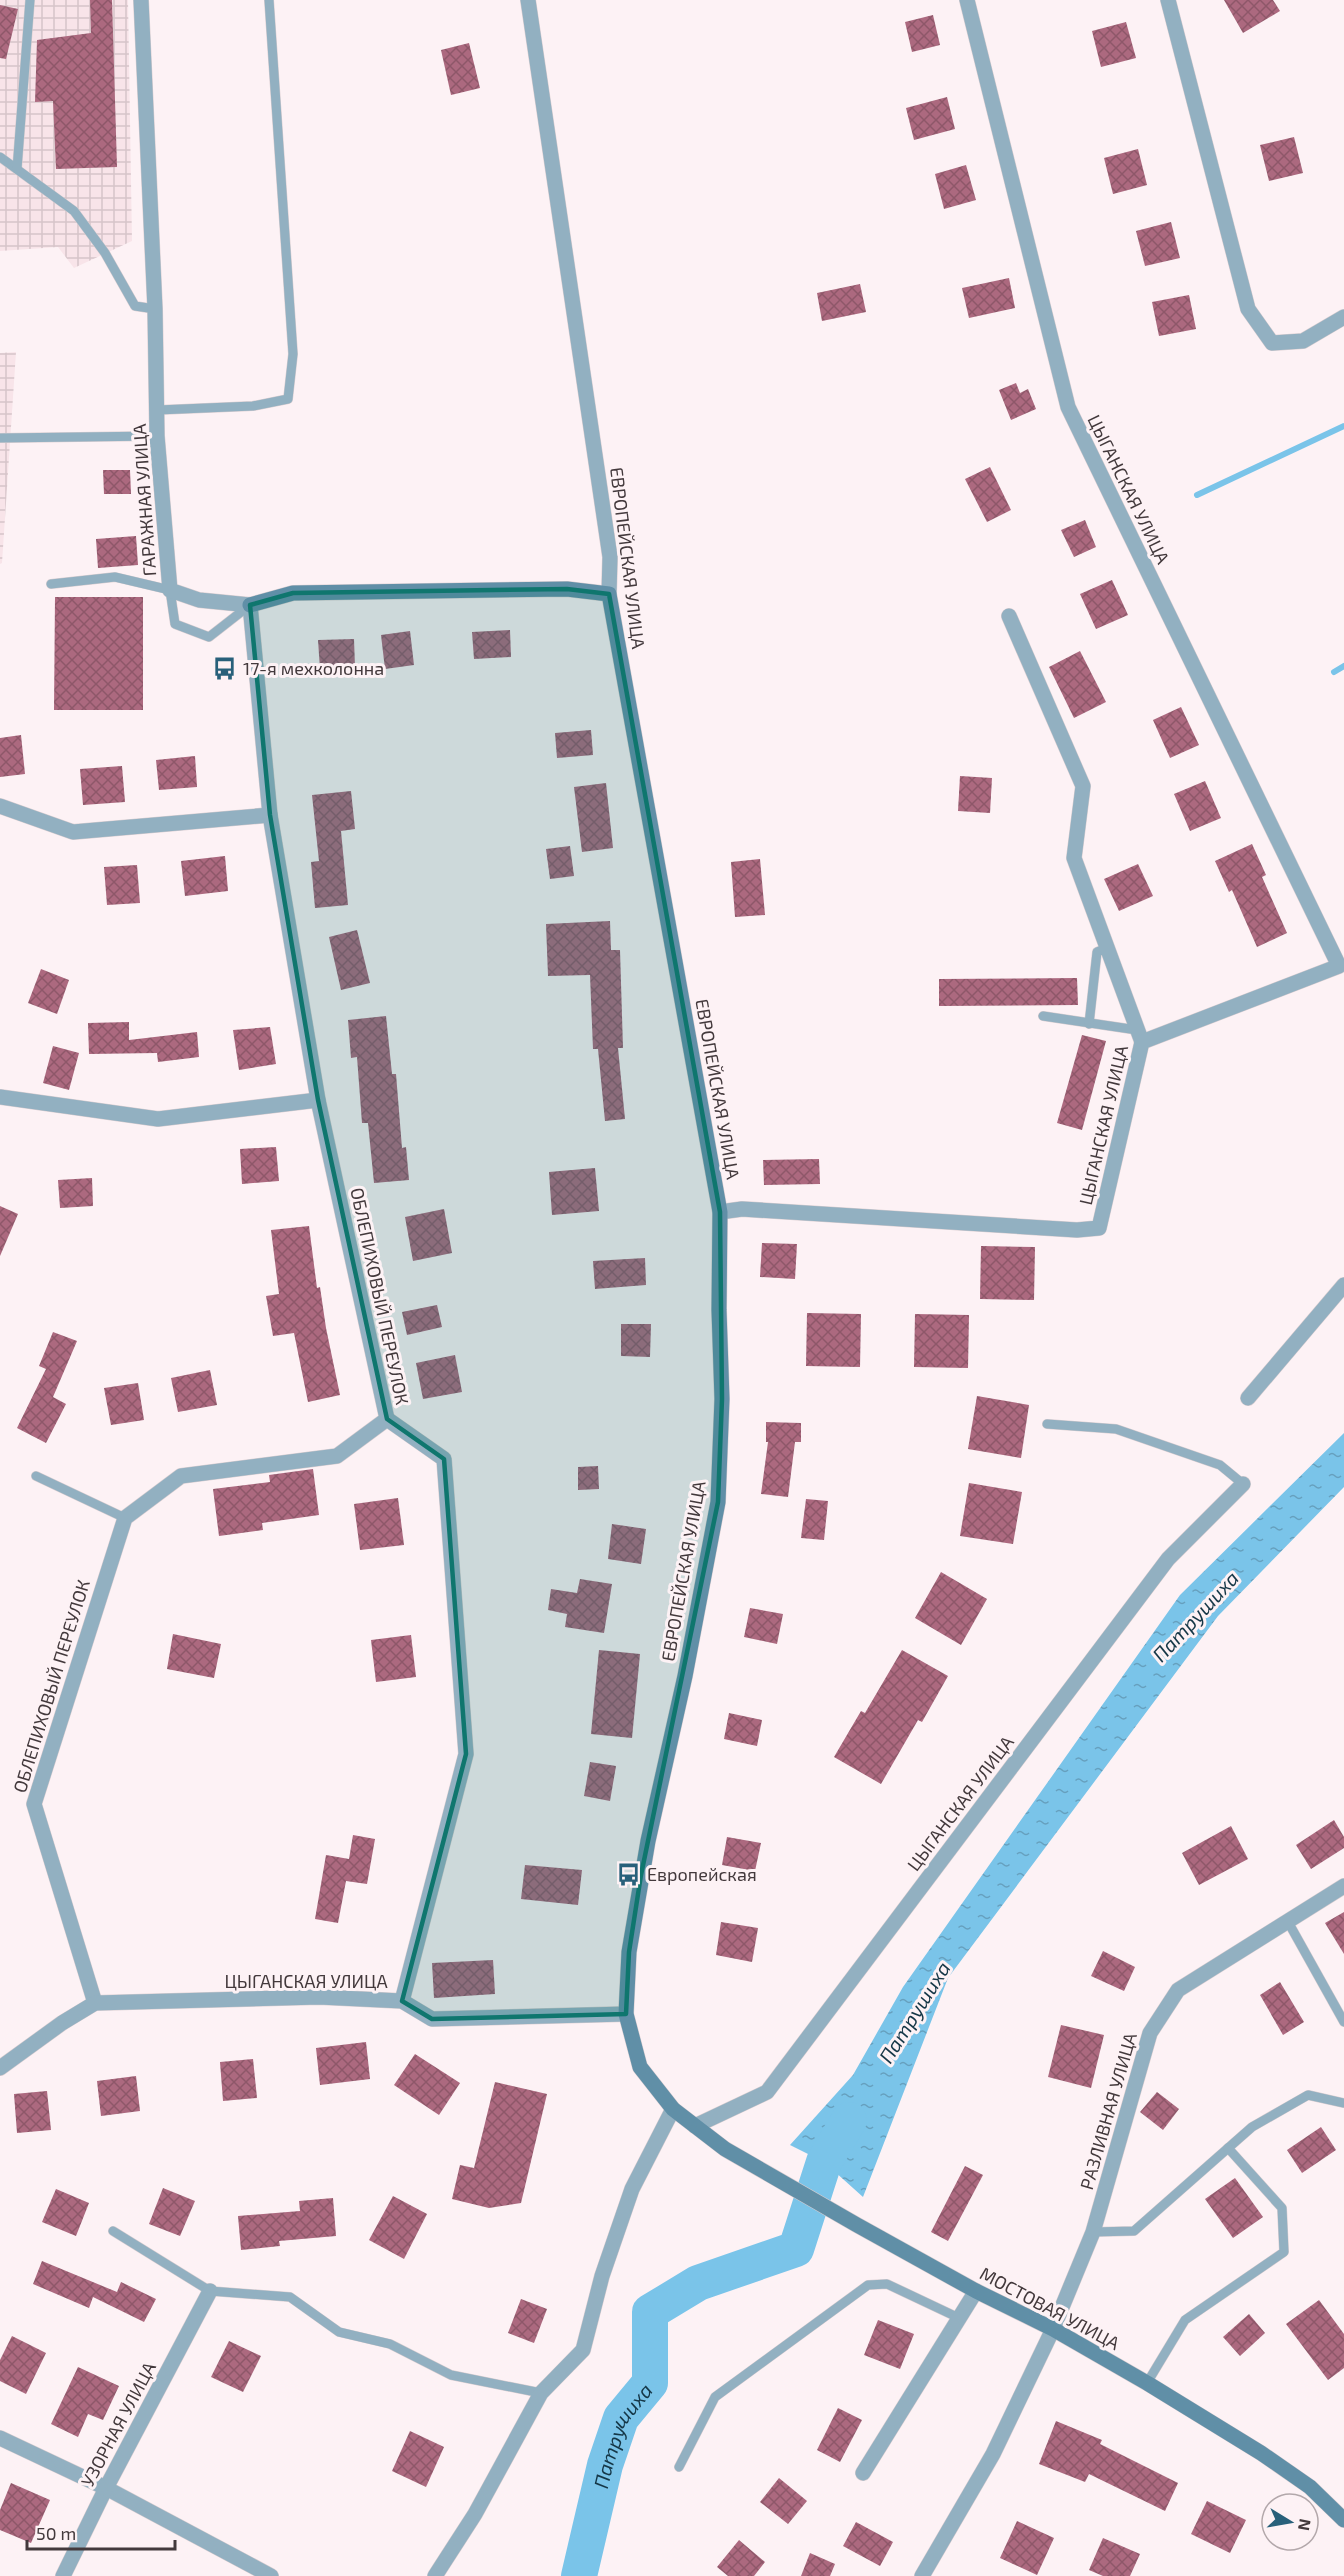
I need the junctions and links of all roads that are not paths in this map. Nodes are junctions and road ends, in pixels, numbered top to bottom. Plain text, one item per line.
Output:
1 (30, 0) edge
2 (141, 0) edge
3 (269, 0) edge
4 (528, 0) edge
5 (967, 0) edge
6 (1168, 0) edge
7 (0, 157) edge
8 (17, 169) junction
9 (155, 309) junction
10 (1344, 317) edge
11 (158, 410) junction
12 (157, 436) junction
13 (0, 438) edge
14 (51, 585) dead end
15 (170, 590) junction
16 (609, 594) junction
17 (250, 605) junction
18 (1009, 616) dead end
19 (0, 806) edge
20 (270, 815) junction
21 (1107, 948) junction
22 (1342, 970) edge
23 (1043, 1016) dead end
24 (1089, 1024) junction
25 (1140, 1036) junction
26 (0, 1097) edge
27 (318, 1100) junction
28 (720, 1212) junction
29 (1344, 1285) edge
30 (1248, 1398) dead end
31 (387, 1419) junction
32 (1047, 1424) dead end
33 (36, 1476) dead end
34 (1243, 1484) joint
35 (125, 1518) junction
36 (1344, 1886) edge
37 (1287, 1920) junction
38 (402, 2001) junction
39 (95, 2003) junction
40 (626, 2014) junction
41 (1344, 2022) edge
42 (0, 2068) edge
43 (1344, 2103) edge
44 (673, 2109) junction
45 (695, 2126) junction
46 (1228, 2148) junction
47 (725, 2149) joint
48 (113, 2231) dead end
49 (1093, 2232) junction
50 (976, 2290) junction
51 (210, 2292) junction
52 (959, 2318) junction
53 (1053, 2329) junction
54 (1147, 2383) junction
55 (541, 2393) junction
56 (0, 2438) edge
57 (679, 2467) dead end
58 (863, 2473) dead end
59 (106, 2488) junction
60 (1344, 2520) edge
61 (924, 2575) edge
62 (63, 2576) edge
63 (271, 2576) edge
64 (435, 2576) edge

1 - 8 lane
2 - 9 street, ГАРАЖНАЯ УЛИЦА
3 - 11 lane
4 - 16 street, ЕВРОПЕЙСКАЯ УЛИЦА
5 - 22 street, ЦЫГАНСКАЯ УЛИЦА
6 - 10 street
7 - 8 lane
8 - 9 lane
9 - 11 street, ГАРАЖНАЯ УЛИЦА
11 - 12 street, ГАРАЖНАЯ УЛИЦА
12 - 13 lane
12 - 15 street, ГАРАЖНАЯ УЛИЦА
14 - 15 lane
15 - 17 street, ГАРАЖНАЯ УЛИЦА
15 - 17 lane
16 - 17 street, ГАРАЖНАЯ УЛИЦА
16 - 28 street, ЕВРОПЕЙСКАЯ УЛИЦА
17 - 20 street, ОБЛЕПИХОВЫЙ ПЕРЕУЛОК
18 - 21 street
19 - 20 street
20 - 27 street, ОБЛЕПИХОВЫЙ ПЕРЕУЛОК
21 - 24 lane
21 - 25 street
22 - 25 street, ЦЫГАНСКАЯ УЛИЦА
23 - 24 lane
24 - 25 lane
25 - 28 street, ЦЫГАНСКАЯ УЛИЦА
26 - 27 street
27 - 31 street, ОБЛЕПИХОВЫЙ ПЕРЕУЛОК
28 - 40 street, ЕВРОПЕЙСКАЯ УЛИЦА
29 - 30 street
31 - 35 street, ОБЛЕПИХОВЫЙ ПЕРЕУЛОК
31 - 38 street
32 - 34 lane
33 - 35 lane
34 - 45 street, ЦЫГАНСКАЯ УЛИЦА
35 - 39 street, ОБЛЕПИХОВЫЙ ПЕРЕУЛОК
36 - 37 street, РАЗЛИВНАЯ УЛИЦА
37 - 41 lane
37 - 49 street, РАЗЛИВНАЯ УЛИЦА
38 - 39 street, ЦЫГАНСКАЯ УЛИЦА
38 - 40 street, ЦЫГАНСКАЯ УЛИЦА
39 - 42 street, ЦЫГАНСКАЯ УЛИЦА
40 - 44 street, ЕВРОПЕЙСКАЯ УЛИЦА
43 - 46 lane
44 - 45 street, ЕВРОПЕЙСКАЯ УЛИЦА
44 - 55 street
45 - 47 street, ЕВРОПЕЙСКАЯ УЛИЦА
46 - 49 lane
46 - 54 lane
47 - 50 street, МОСТОВАЯ УЛИЦА
48 - 51 lane
49 - 53 street, РАЗЛИВНАЯ УЛИЦА
50 - 52 street
50 - 53 street, МОСТОВАЯ УЛИЦА
51 - 55 lane
51 - 59 street, УЗОРНАЯ УЛИЦА
52 - 57 lane
52 - 58 street
53 - 54 street, МОСТОВАЯ УЛИЦА
53 - 61 street, РАЗЛИВНАЯ УЛИЦА
54 - 60 street, МОСТОВАЯ УЛИЦА
55 - 64 street
56 - 59 street
59 - 62 street, УЗОРНАЯ УЛИЦА
59 - 63 street

